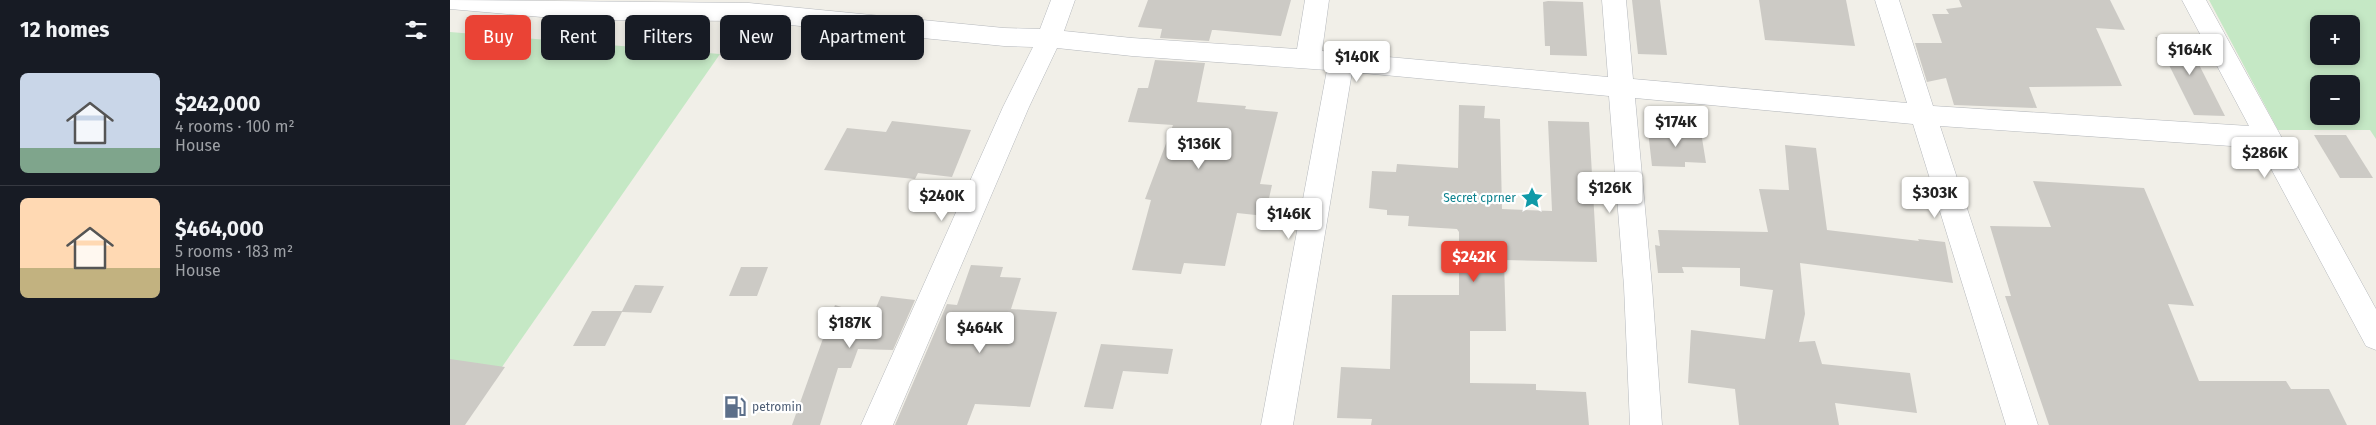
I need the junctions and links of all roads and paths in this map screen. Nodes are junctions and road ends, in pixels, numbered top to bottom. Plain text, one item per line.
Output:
1 (1063, 0) edge
2 (1317, 0) edge
3 (1614, 0) edge
4 (1887, 0) edge
5 (2194, 0) edge
6 (459, 1) edge
7 (753, 6) edge
8 (1049, 38) junction
9 (1308, 59) junction
10 (1341, 62) junction
11 (1620, 86) junction
12 (1925, 115) junction
13 (2266, 138) junction
14 (2376, 337) edge
15 (877, 425) edge
16 (1277, 425) edge
17 (1646, 425) edge
18 (2022, 425) edge

1 - 8 street
2 - 9 street
3 - 11 street
4 - 12 street
5 - 13 street
6 - 7 street
7 - 8 street
8 - 9 street
8 - 15 street
9 - 10 street
10 - 11 street
10 - 16 street
11 - 12 street
11 - 17 street
12 - 13 street
12 - 18 street
13 - 14 street

